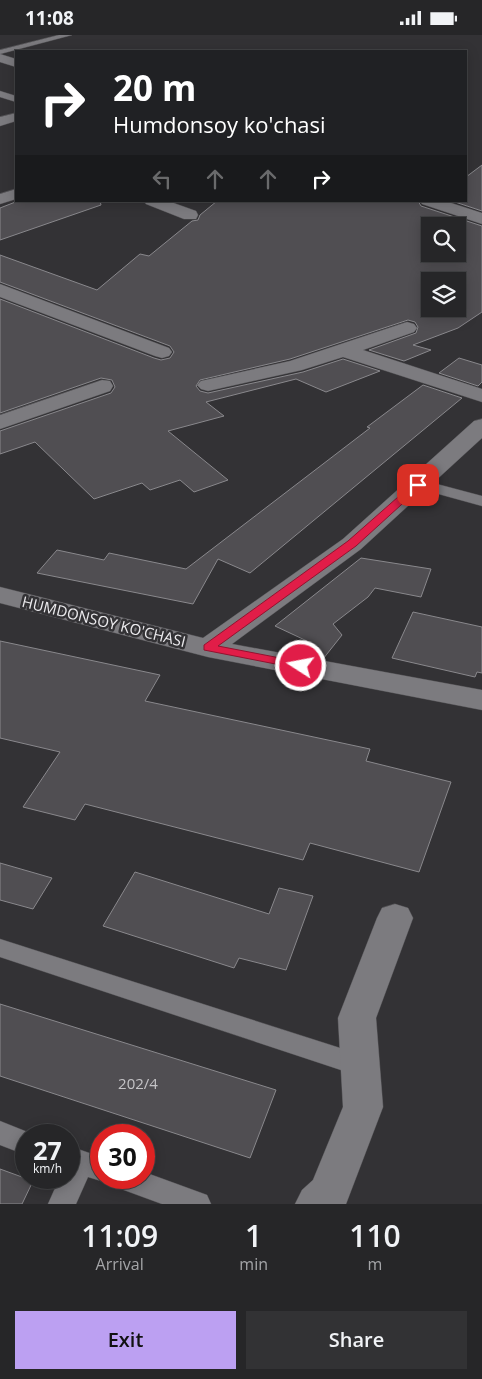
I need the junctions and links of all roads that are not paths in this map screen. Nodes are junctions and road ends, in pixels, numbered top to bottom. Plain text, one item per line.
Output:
1 (68, 35) edge
2 (0, 52) edge
3 (0, 94) edge
4 (15, 99) edge
5 (15, 117) edge
6 (0, 122) edge
7 (15, 194) edge
8 (0, 199) edge
9 (155, 202) edge
10 (431, 202) edge
11 (190, 215) dead end
12 (482, 219) edge
13 (0, 290) edge
14 (407, 328) dead end
15 (343, 350) junction
16 (162, 352) dead end
17 (208, 385) dead end
18 (102, 386) dead end
19 (482, 396) edge
20 (0, 422) edge
21 (482, 426) edge
22 (418, 485) junction
23 (482, 501) edge
24 (0, 595) edge
25 (208, 648) junction
26 (482, 700) edge
27 (395, 918) dead end
28 (0, 948) edge
29 (362, 1066) junction
30 (0, 1133) edge
31 (15, 1139) edge
32 (84, 1163) edge
33 (155, 1189) edge
34 (62, 1204) edge
35 (197, 1204) edge
36 (317, 1204) edge

1 - 2 lane
3 - 4 lane
5 - 6 street
7 - 8 street
9 - 11 street
10 - 12 street
13 - 16 street
14 - 15 street
15 - 17 street
15 - 19 street
18 - 20 street
21 - 22 street
22 - 23 lane
22 - 25 street
24 - 25 street, HUMDONSOY KO'CHASI
25 - 26 street, HUMDONSOY KO'CHASI
27 - 29 street
28 - 29 lane
29 - 36 street
30 - 31 lane
32 - 34 lane
33 - 35 lane

